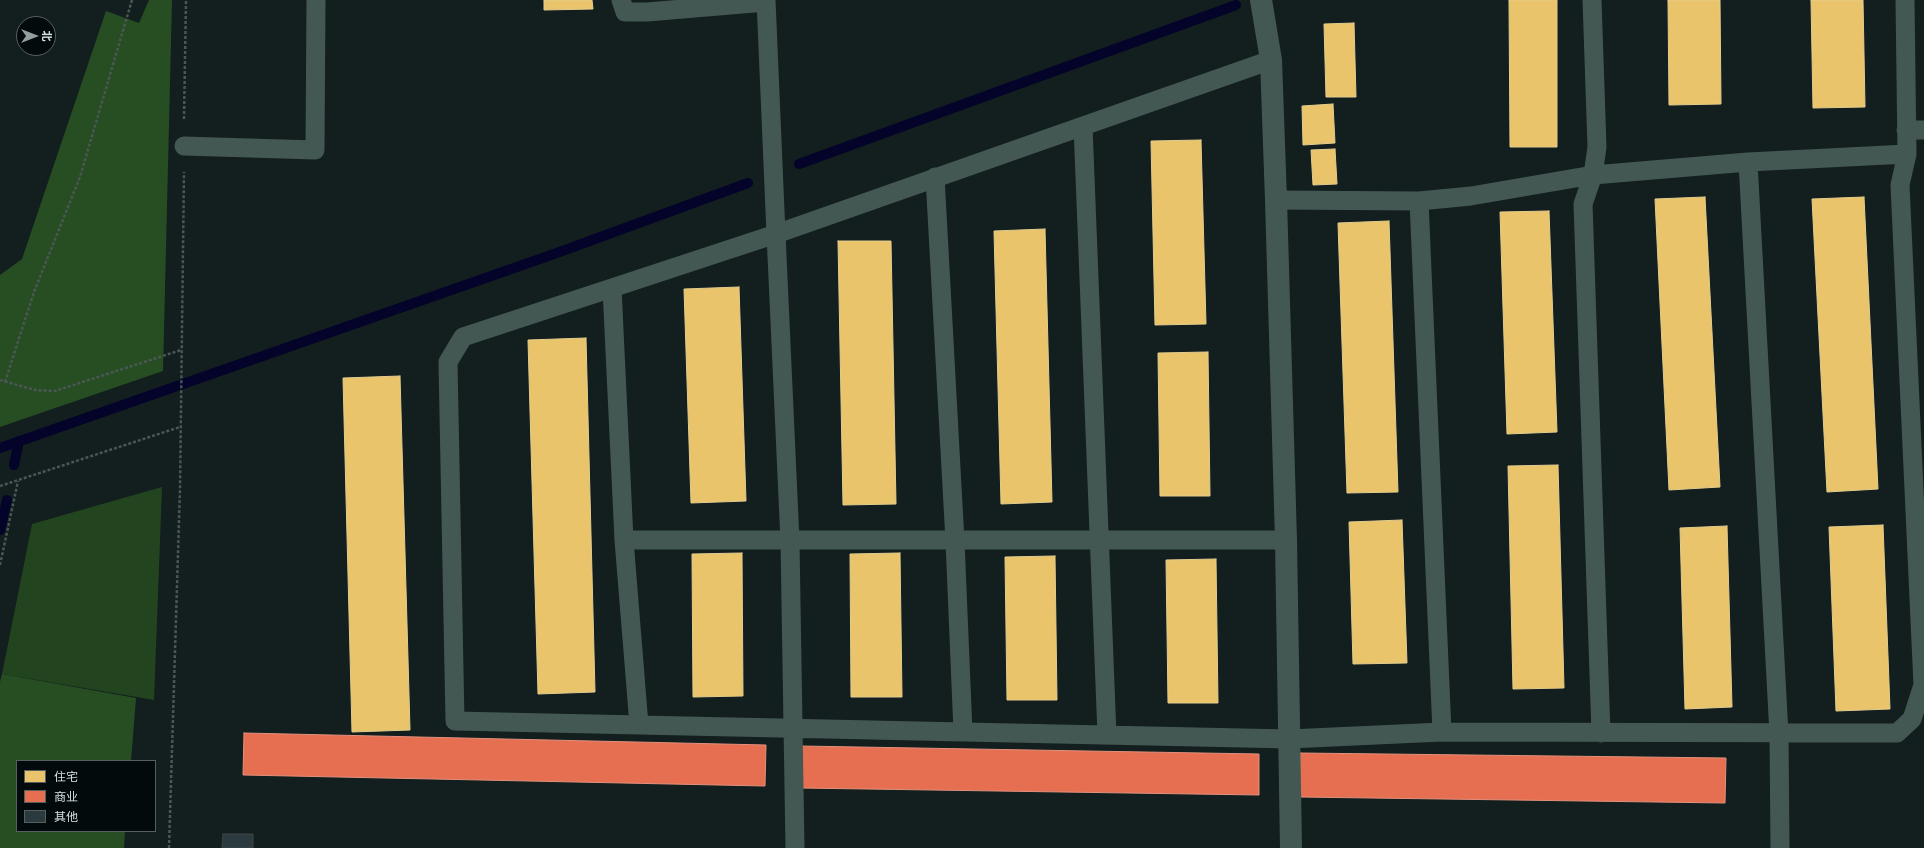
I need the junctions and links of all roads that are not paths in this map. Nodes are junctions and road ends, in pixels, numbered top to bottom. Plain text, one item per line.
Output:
1 (316, 0) edge
2 (621, 0) edge
3 (1261, 0) edge
4 (1592, 0) edge
5 (1905, 0) edge
6 (766, 1) edge
7 (1271, 60) junction
8 (1083, 126) junction
9 (1915, 130) edge
10 (184, 146) road end
11 (1907, 154) junction
12 (1748, 162) junction
13 (1593, 175) junction
14 (935, 177) junction
15 (1276, 200) junction
16 (1418, 201) junction
17 (776, 234) junction
18 (612, 288) junction
19 (624, 540) junction
20 (955, 540) junction
21 (1100, 540) junction
22 (1286, 540) junction
23 (790, 541) junction
24 (639, 725) junction
25 (793, 729) junction
26 (963, 732) junction
27 (1442, 732) junction
28 (1601, 733) junction
29 (1778, 734) junction
30 (1107, 735) junction
31 (1289, 739) junction
32 (795, 848) edge
33 (1292, 848) edge
34 (1780, 848) edge

1 - 10 lane
2 - 6 lane
3 - 7 street
4 - 13 lane
5 - 9 lane
6 - 17 lane
7 - 8 lane
7 - 15 street
8 - 14 lane
8 - 21 lane
9 - 11 lane
11 - 12 lane
11 - 29 lane
12 - 13 lane
12 - 29 lane
13 - 16 lane
13 - 28 lane
14 - 17 lane
14 - 20 lane
15 - 16 lane
15 - 22 street
16 - 27 lane
17 - 18 lane
17 - 23 lane
18 - 19 lane
18 - 24 lane
19 - 23 lane
19 - 24 lane
20 - 21 lane
20 - 23 lane
20 - 26 lane
21 - 22 lane
21 - 30 lane
22 - 31 street
23 - 25 lane
24 - 25 lane
25 - 26 lane
25 - 32 lane
26 - 30 lane
27 - 28 lane
27 - 31 lane
28 - 29 lane
29 - 34 lane
30 - 31 lane
31 - 33 street

